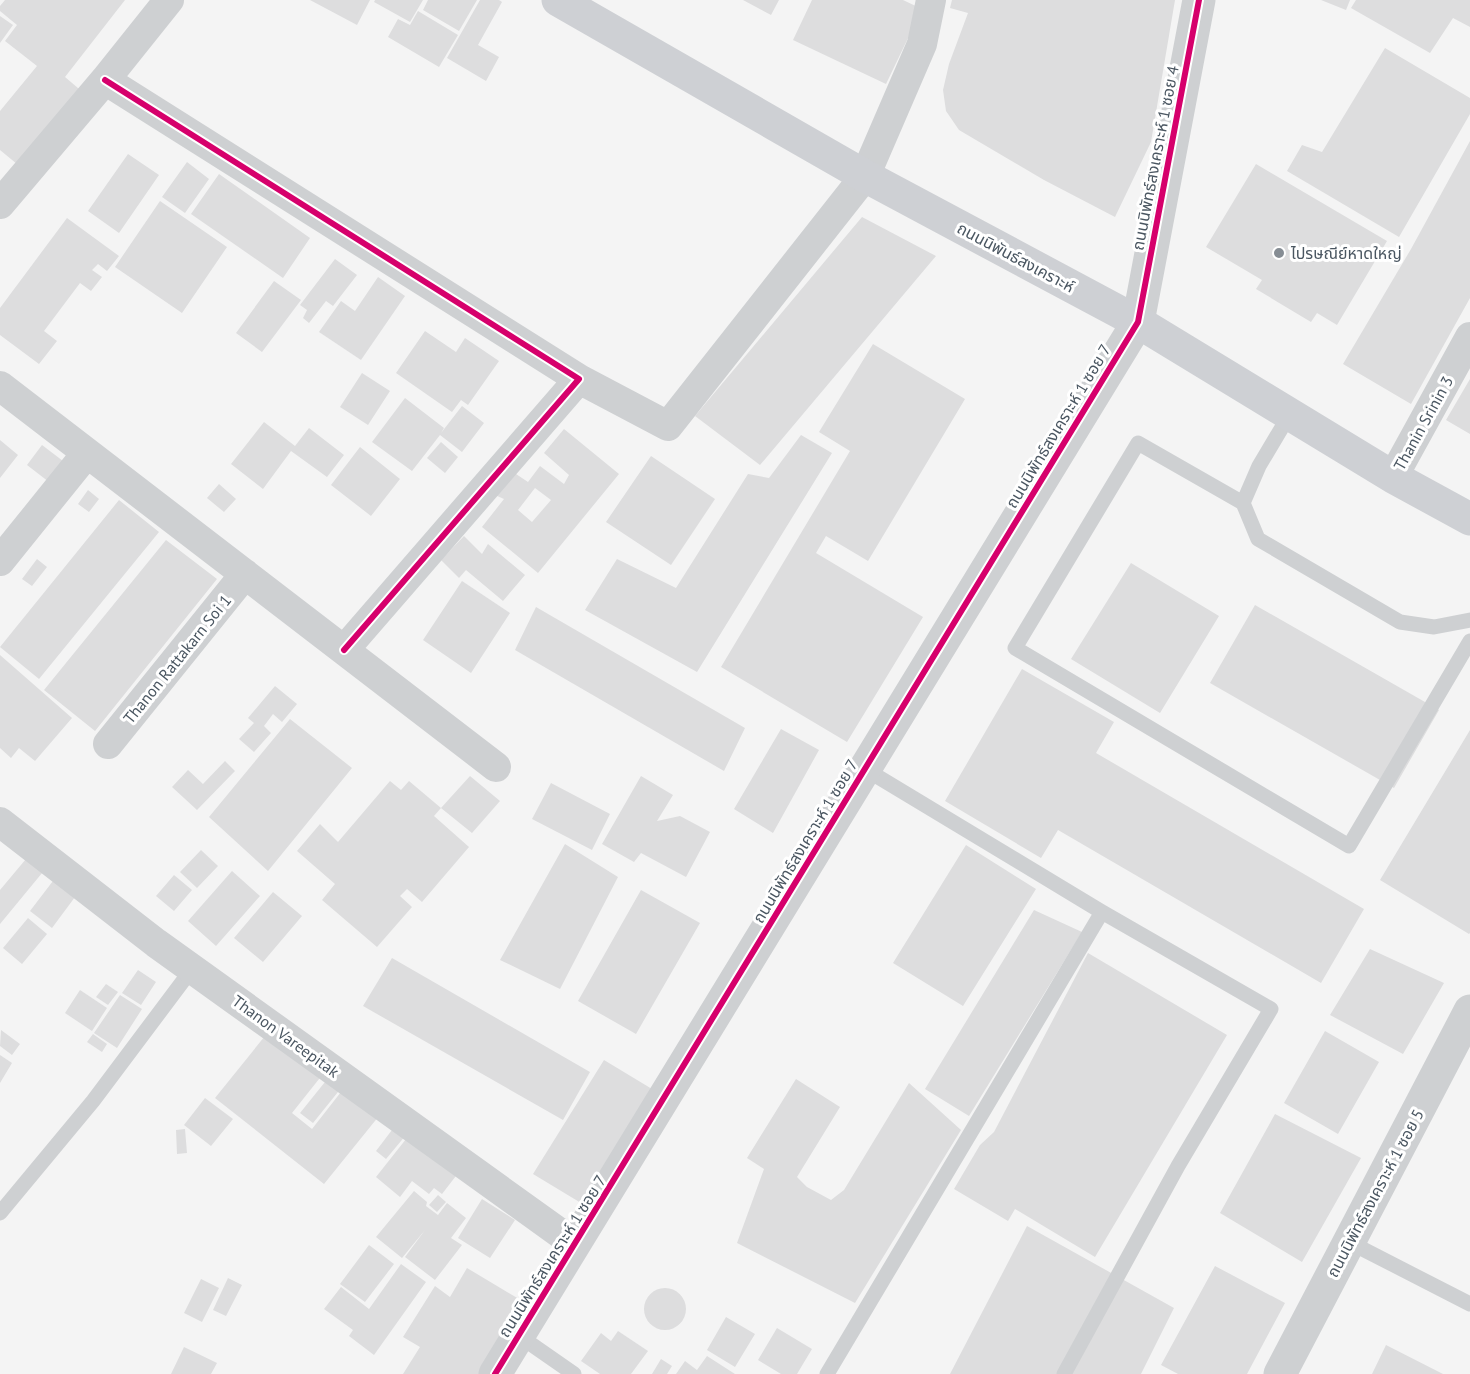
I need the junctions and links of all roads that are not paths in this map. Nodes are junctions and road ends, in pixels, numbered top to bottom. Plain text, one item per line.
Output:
1 (169, 0) edge
2 (931, 0) edge
3 (1199, 0) edge
4 (562, 1) edge
5 (105, 80) junction
6 (865, 176) junction
7 (0, 204) edge
8 (1138, 322) junction
9 (1470, 337) edge
10 (579, 379) junction
11 (0, 386) edge
12 (1290, 414) junction
13 (87, 453) junction
14 (1393, 477) junction
15 (1244, 503) junction
16 (1470, 519) edge
17 (0, 561) edge
18 (245, 574) junction
19 (1470, 620) edge
20 (1470, 641) edge
21 (344, 650) junction
22 (108, 744) dead end
23 (496, 767) dead end
24 (865, 769) junction
25 (0, 822) edge
26 (1102, 912) junction
27 (192, 969) junction
28 (1470, 1011) edge
29 (0, 1213) edge
30 (1348, 1242) junction
31 (575, 1244) junction
32 (1470, 1304) edge
33 (518, 1335) junction
34 (495, 1374) edge
35 (574, 1374) edge
36 (826, 1374) edge
37 (1065, 1374) edge
38 (1280, 1374) edge

1 - 5 street
2 - 6 street
3 - 8 street, ถนนนิพัทธ์สงเคราะห์ 1 ซอย 4
4 - 6 main road, ถนนนิพันธ์สงเคราะห์
5 - 7 street
5 - 10 street
6 - 8 main road, ถนนนิพันธ์สงเคราะห์
6 - 10 street
8 - 12 main road, ถนนนิพันธ์สงเคราะห์
8 - 24 street, ถนนนิพัทธ์สงเคราะห์ 1 ซอย 7
9 - 14 street, Thanin Srinin 3
10 - 21 street
11 - 13 street
12 - 14 main road, ถนนนิพันธ์สงเคราะห์
12 - 15 lane
13 - 17 street
13 - 18 street
14 - 16 main road, ถนนนิพันธ์สงเคราะห์
15 - 19 lane
15 - 20 lane
18 - 21 street
18 - 22 street, Thanon Rattakarn Soi 1
21 - 23 street
24 - 26 lane
24 - 31 street, ถนนนิพัทธ์สงเคราะห์ 1 ซอย 7
25 - 27 street, Thanon Vareepitak
26 - 36 lane
26 - 37 lane
27 - 29 lane
27 - 31 street, Thanon Vareepitak
28 - 30 street, ถนนนิพัทธ์สงเคราะห์ 1 ซอย 5
30 - 32 lane
30 - 38 street, ถนนนิพัทธ์สงเคราะห์ 1 ซอย 5
31 - 33 street, ถนนนิพัทธ์สงเคราะห์ 1 ซอย 7
33 - 34 street, ถนนนิพัทธ์สงเคราะห์ 1 ซอย 7
33 - 35 lane

